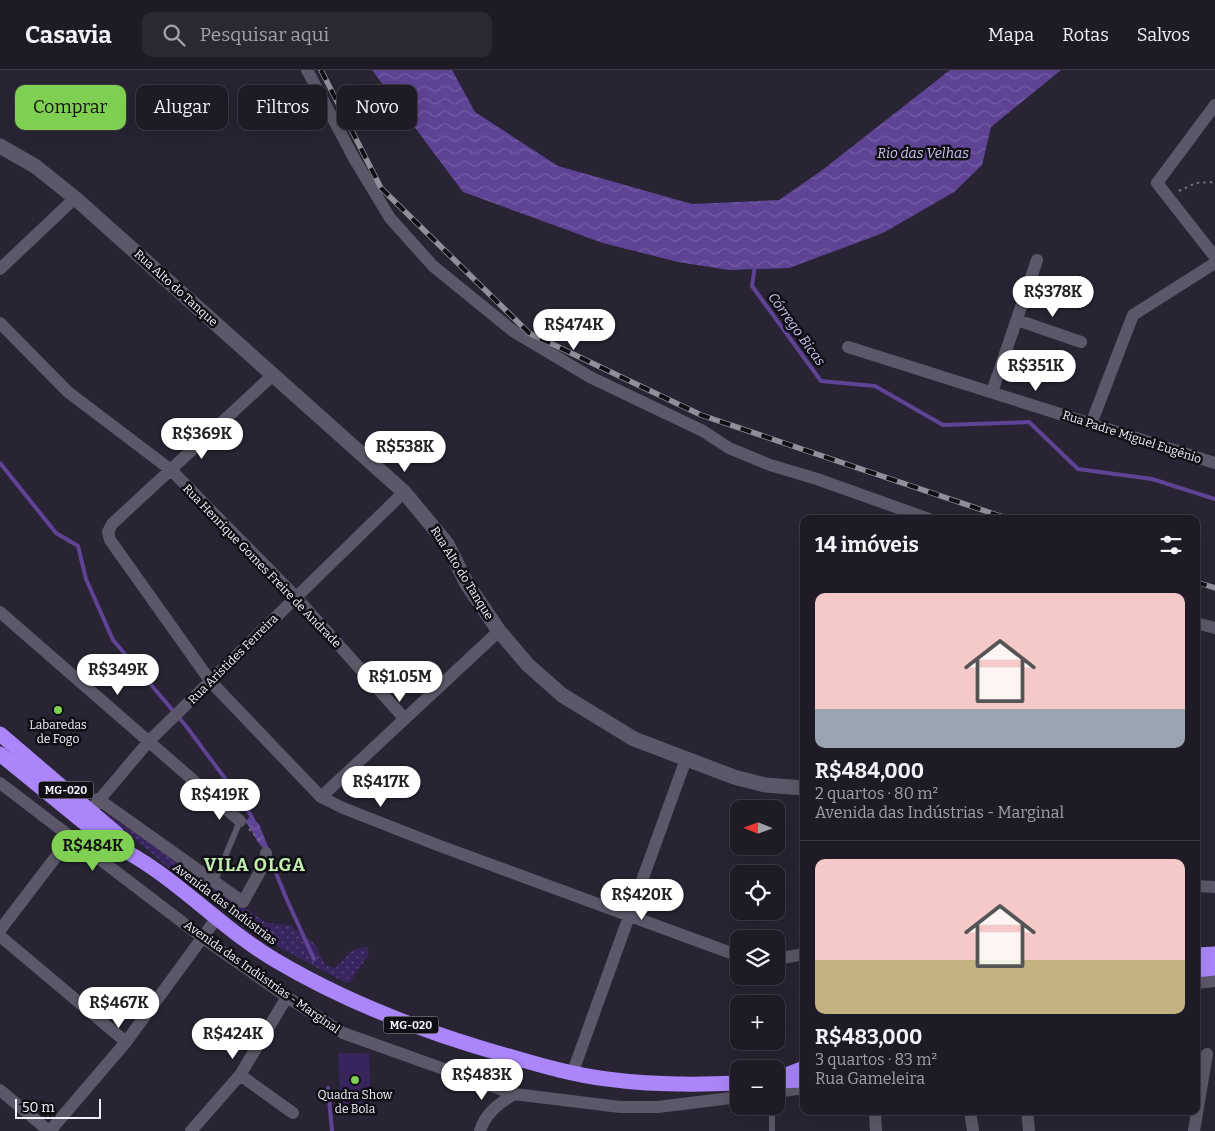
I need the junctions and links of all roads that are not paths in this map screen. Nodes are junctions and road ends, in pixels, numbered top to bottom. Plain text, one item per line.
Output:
1 (307, 70) edge
2 (1215, 104) edge
3 (0, 146) edge
4 (75, 198) junction
5 (1215, 257) edge
6 (1037, 260) dead end
7 (1215, 263) edge
8 (0, 269) edge
9 (1017, 320) junction
10 (0, 323) edge
11 (1082, 342) dead end
12 (848, 347) dead end
13 (274, 374) junction
14 (992, 392) junction
15 (1091, 424) junction
16 (1215, 463) edge
17 (171, 470) junction
18 (404, 492) junction
19 (918, 515) edge
20 (295, 596) junction
21 (0, 612) edge
22 (1200, 624) edge
23 (1215, 628) edge
24 (499, 632) junction
25 (211, 682) junction
26 (404, 718) junction
27 (0, 734) edge
28 (149, 741) junction
29 (0, 754) edge
30 (686, 759) junction
31 (0, 784) edge
32 (800, 788) edge
33 (321, 797) junction
34 (94, 805) junction
35 (242, 823) joint
36 (71, 837) junction
37 (127, 851) junction
38 (266, 853) road end
39 (214, 883) junction
40 (1200, 886) edge
41 (1215, 887) edge
42 (630, 916) junction
43 (216, 919) junction
44 (0, 930) edge
45 (0, 936) edge
46 (203, 938) junction
47 (730, 953) edge
48 (1215, 954) edge
49 (800, 955) edge
50 (1200, 955) edge
51 (785, 957) edge
52 (1215, 968) edge
53 (1200, 970) edge
54 (1215, 981) edge
55 (1200, 983) edge
56 (287, 997) junction
57 (126, 1042) junction
58 (1206, 1054) edge
59 (800, 1070) edge
60 (240, 1074) junction
61 (572, 1074) junction
62 (785, 1076) edge
63 (730, 1082) edge
64 (785, 1082) edge
65 (798, 1085) edge
66 (785, 1089) edge
67 (0, 1090) edge
68 (1200, 1092) edge
69 (514, 1094) junction
70 (730, 1098) edge
71 (293, 1113) dead end
72 (772, 1115) edge
73 (875, 1115) edge
74 (971, 1115) edge
75 (1027, 1115) edge
76 (1196, 1115) edge
77 (50, 1131) edge
78 (191, 1131) edge
79 (480, 1131) edge
80 (772, 1131) edge
81 (876, 1131) edge
82 (973, 1131) edge
83 (1029, 1131) edge
84 (1194, 1131) edge

1 - 19 street
2 - 5 street
3 - 4 main road, Rua Alto do Tanque
4 - 8 street
4 - 13 main road, Rua Alto do Tanque
6 - 9 street
7 - 15 street
9 - 11 street
9 - 14 street
10 - 17 street, Rua Henrique Gomes Freire de Andrade
12 - 14 street, Rua Padre Miguel Eugênio
13 - 17 street
13 - 18 main road, Rua Alto do Tanque
14 - 15 street, Rua Padre Miguel Eugênio
15 - 16 street, Rua Padre Miguel Eugênio
17 - 20 street, Rua Henrique Gomes Freire de Andrade
17 - 25 street
18 - 20 street, Rua Aristides Ferreira
18 - 24 main road, Rua Alto do Tanque
20 - 25 street, Rua Aristides Ferreira
20 - 26 street, Rua Henrique Gomes Freire de Andrade
21 - 28 street
22 - 23 street
24 - 26 street
24 - 30 main road, Rua Alto do Tanque
25 - 28 street, Rua Aristides Ferreira
25 - 33 street
26 - 33 street
27 - 34 highway, Avenida das Indústrias / MG-020
28 - 34 street, Rua Aristides Ferreira
28 - 35 street
29 - 37 highway, Avenida das Indústrias / MG-020
30 - 32 main road, Rua Alto do Tanque
30 - 42 street
31 - 36 street, Avenida das Indústrias - Marginal
33 - 42 street
34 - 37 highway, Avenida das Indústrias / MG-020
34 - 39 street
35 - 39 lane
36 - 44 street
36 - 46 street, Avenida das Indústrias - Marginal
37 - 43 highway, Avenida das Indústrias / MG-020
38 - 39 street
40 - 41 street
42 - 47 street
42 - 61 street
43 - 46 street
43 - 61 highway, Avenida das Indústrias / MG-020
45 - 57 street
46 - 56 street, Avenida das Indústrias - Marginal
46 - 57 street
48 - 50 highway
49 - 51 street
52 - 53 highway
54 - 55 street
56 - 60 street
56 - 69 street, Avenida das Indústrias - Marginal
57 - 77 street
58 - 68 street
59 - 62 highway
60 - 71 street
60 - 78 street
61 - 63 highway, Avenida das Indústrias / MG-020
64 - 65 highway
65 - 66 street
67 - 77 street
69 - 70 street, Avenida das Indústrias - Marginal
69 - 79 street
72 - 80 lane
73 - 81 street
74 - 82 street
75 - 83 street
76 - 84 street

